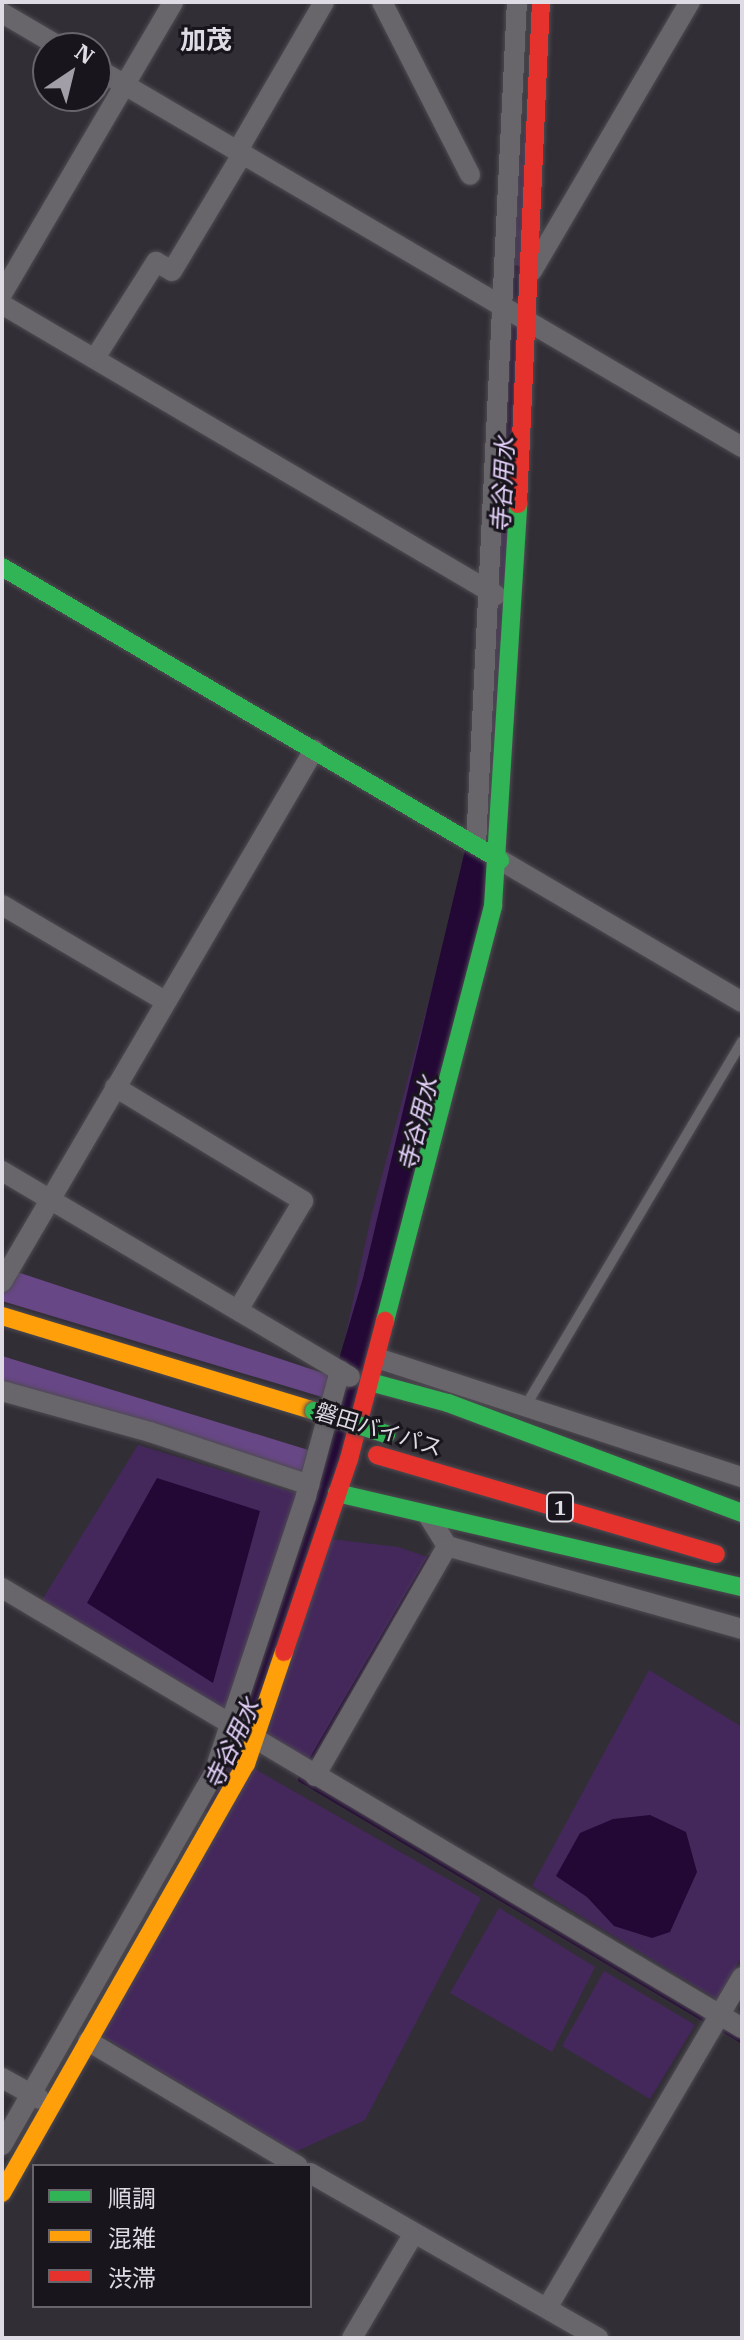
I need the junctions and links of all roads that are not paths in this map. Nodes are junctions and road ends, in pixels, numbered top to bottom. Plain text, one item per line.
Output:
1 (173, 2) edge
2 (324, 2) edge
3 (382, 2) edge
4 (517, 2) edge
5 (541, 2) edge
6 (690, 2) edge
7 (2, 13) edge
8 (35, 32) edge
9 (112, 77) edge
10 (125, 85) junction
11 (240, 152) junction
12 (470, 175) dead end
13 (526, 281) junction
14 (2, 300) edge
15 (503, 305) junction
16 (525, 318) junction
17 (95, 358) junction
18 (742, 447) edge
19 (2, 567) edge
20 (499, 596) junction
21 (314, 750) junction
22 (486, 852) junction
23 (2, 905) edge
24 (165, 1001) junction
25 (742, 1002) edge
26 (742, 1042) edge
27 (115, 1087) junction
28 (2, 1171) edge
29 (50, 1199) junction
30 (2, 1282) edge
31 (238, 1310) junction
32 (2, 1316) edge
33 (377, 1358) junction
34 (357, 1379) junction
35 (2, 1391) edge
36 (525, 1407) junction
37 (309, 1432) dead end
38 (393, 1436) dead end
39 (742, 1477) edge
40 (309, 1485) junction
41 (337, 1493) junction
42 (742, 1513) edge
43 (429, 1517) junction
44 (447, 1546) junction
45 (742, 1562) edge
46 (742, 1587) edge
47 (2, 1588) edge
48 (742, 1629) edge
49 (243, 1731) junction
50 (310, 1773) junction
51 (742, 1977) edge
52 (720, 2014) junction
53 (742, 2028) edge
54 (88, 2041) junction
55 (2, 2078) edge
56 (41, 2100) junction
57 (2, 2145) edge
58 (295, 2164) edge
59 (312, 2174) edge
60 (2, 2193) edge
61 (413, 2235) junction
62 (547, 2308) junction
63 (352, 2338) edge
64 (598, 2338) edge

1 - 10 street
2 - 11 street
3 - 12 street
4 - 15 street
5 - 13 main road
6 - 13 street
7 - 8 street
9 - 10 street
10 - 11 street
10 - 14 street
11 - 15 street
11 - 17 street
13 - 16 main road
14 - 17 street
15 - 16 street
15 - 20 street
16 - 18 street
16 - 20 main road
17 - 20 street
19 - 21 main road
20 - 22 street
20 - 22 main road
21 - 22 main road
21 - 24 street
22 - 25 street
22 - 33 main road
23 - 24 street
24 - 27 street
26 - 36 lane
27 - 29 street
27 - 31 street
28 - 29 street
29 - 30 street
29 - 31 street
31 - 34 street
32 - 38 main road, 磐田バイパス, bridge
33 - 34 main road
33 - 36 street
34 - 40 street
34 - 41 main road
34 - 42 main road
35 - 40 street
36 - 39 street
37 - 45 main road, 磐田バイパス / 1
40 - 49 street
41 - 43 main road
41 - 49 main road
43 - 44 street
43 - 46 main road
44 - 48 street
44 - 50 street
47 - 49 street
49 - 50 street
49 - 54 main road
49 - 56 street
50 - 52 street
51 - 52 street
52 - 53 street
52 - 62 street
54 - 56 main road
54 - 58 street
55 - 56 street
56 - 57 street
56 - 60 main road
59 - 61 street
61 - 62 street
61 - 63 street
62 - 64 street

